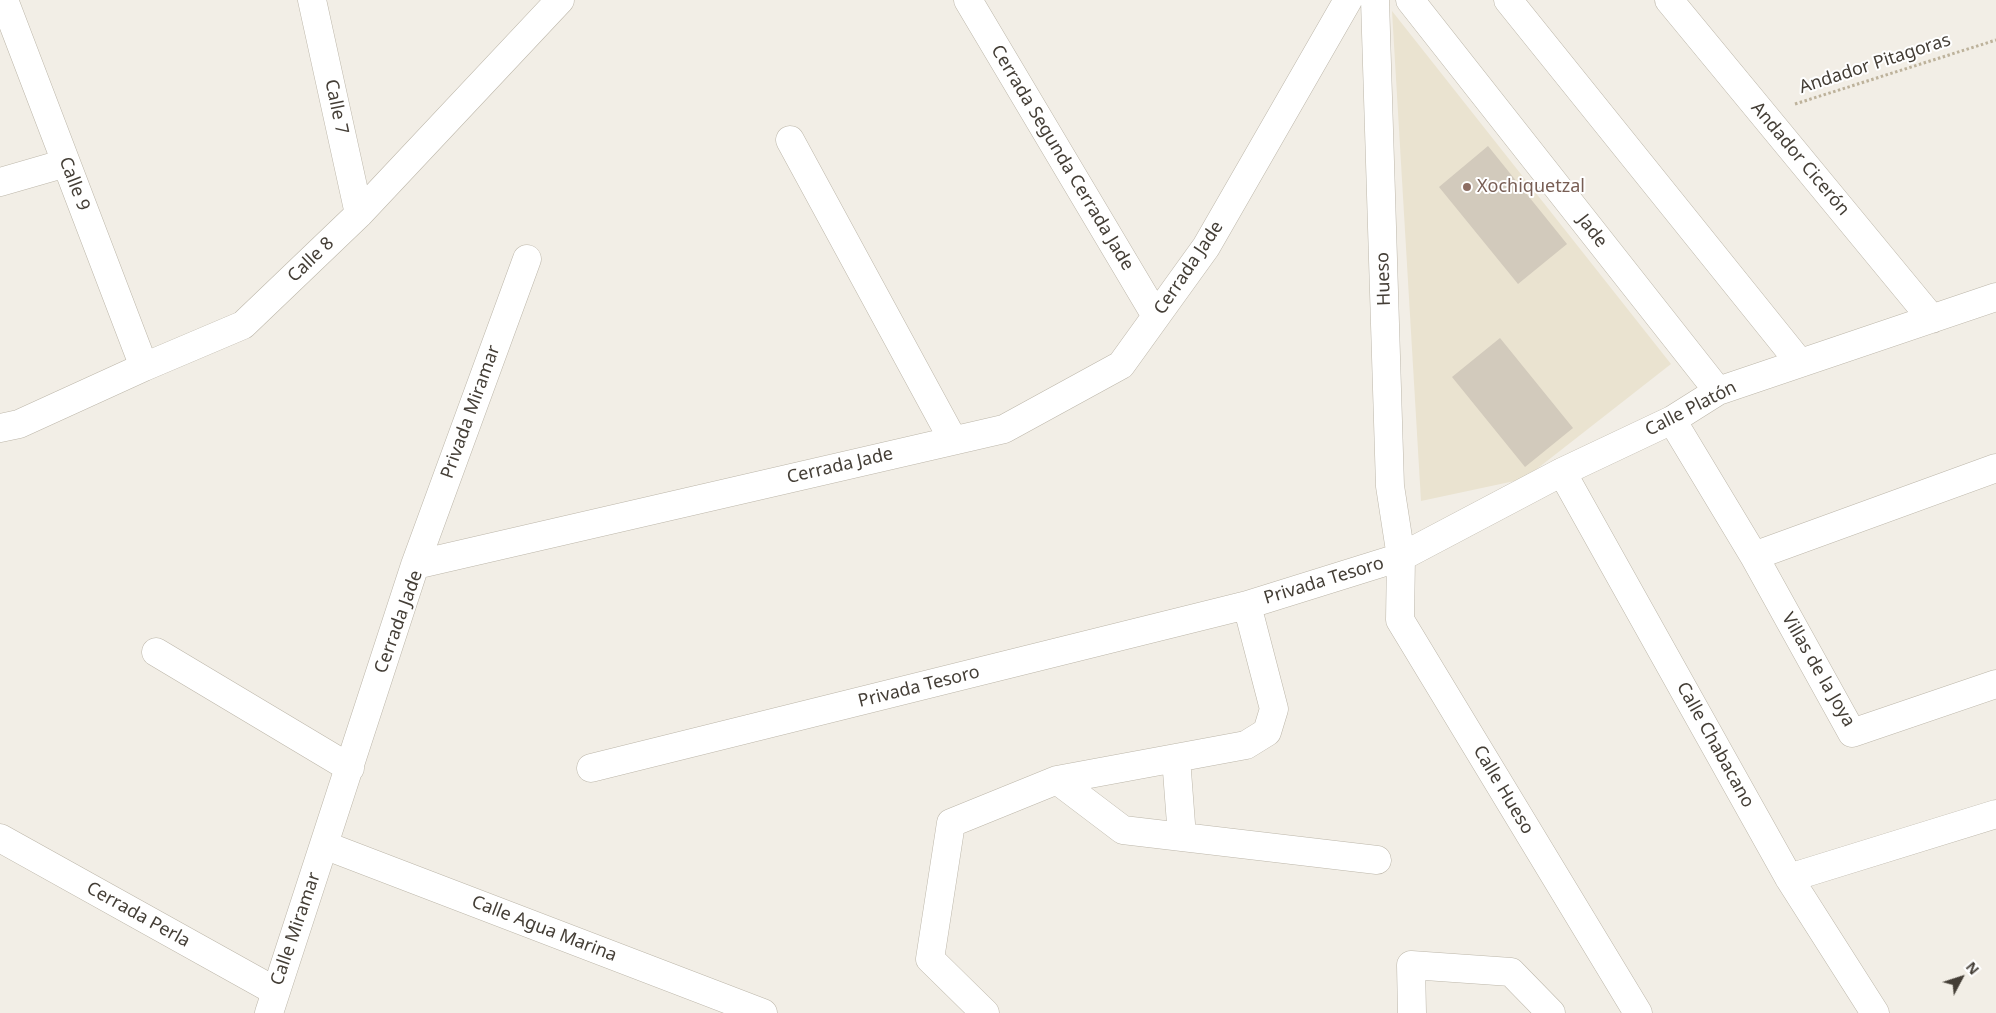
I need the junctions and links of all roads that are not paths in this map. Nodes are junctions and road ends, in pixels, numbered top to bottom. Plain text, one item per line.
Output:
1 (4, 0) edge
2 (312, 0) edge
3 (560, 0) edge
4 (968, 0) edge
5 (1348, 0) edge
6 (1375, 0) edge
7 (1410, 0) edge
8 (1508, 0) edge
9 (1669, 0) edge
10 (790, 140) dead end
11 (66, 163) junction
12 (0, 182) edge
13 (359, 214) junction
14 (527, 259) dead end
15 (1996, 297) edge
16 (1156, 316) junction
17 (1932, 319) junction
18 (1800, 363) junction
19 (144, 367) junction
20 (1718, 391) junction
21 (1672, 420) junction
22 (0, 428) edge
23 (954, 440) junction
24 (1996, 468) edge
25 (1562, 472) junction
26 (1754, 556) junction
27 (1401, 557) junction
28 (415, 565) junction
29 (1248, 605) junction
30 (156, 652) dead end
31 (1996, 684) edge
32 (1176, 758) junction
33 (350, 768) junction
34 (591, 768) dead end
35 (1057, 780) junction
36 (1996, 814) edge
37 (1182, 837) junction
38 (0, 838) edge
39 (324, 845) junction
40 (1377, 860) dead end
41 (1789, 878) junction
42 (272, 1002) edge
43 (763, 1013) edge
44 (985, 1013) edge
45 (1412, 1013) edge
46 (1551, 1013) edge
47 (1638, 1013) edge
48 (1875, 1013) edge

1 - 11 street, Calle 9
2 - 13 street, Calle 7
3 - 13 street, Calle 8
4 - 16 street, Cerrada Segunda Cerrada Jade
5 - 16 street, Cerrada Jade
6 - 27 street, Hueso
7 - 20 street, Jade
8 - 18 street
9 - 17 street, Andador Cicerón
10 - 23 street
11 - 12 street
11 - 19 street, Calle 9
13 - 19 street, Calle 8
14 - 28 street, Privada Miramar
15 - 17 street, Calle Platón
16 - 23 street, Cerrada Jade
17 - 18 street, Calle Platón
18 - 20 street, Calle Platón
19 - 22 street, Calle 8
20 - 21 street, Calle Platón
21 - 25 street, Calle Platón
21 - 26 street, Villas de la Joya
23 - 28 street, Cerrada Jade
24 - 26 street
25 - 27 street, Calle Platón
25 - 41 street, Calle Chabacano
26 - 31 street, Villas de la Joya
27 - 29 street, Privada Tesoro
27 - 47 street, Calle Hueso
28 - 33 street, Cerrada Jade
29 - 32 street, Privada Tesoro
29 - 34 street, Privada Tesoro
30 - 33 street
32 - 35 street, Privada Tesoro
32 - 37 street
33 - 39 street, Cerrada Jade
35 - 37 street
35 - 44 street, Privada Tesoro
36 - 41 street
37 - 40 street
38 - 42 street, Cerrada Perla
39 - 42 street, Calle Miramar
39 - 43 street, Calle Agua Marina
41 - 48 street, Calle Chabacano
45 - 46 street

